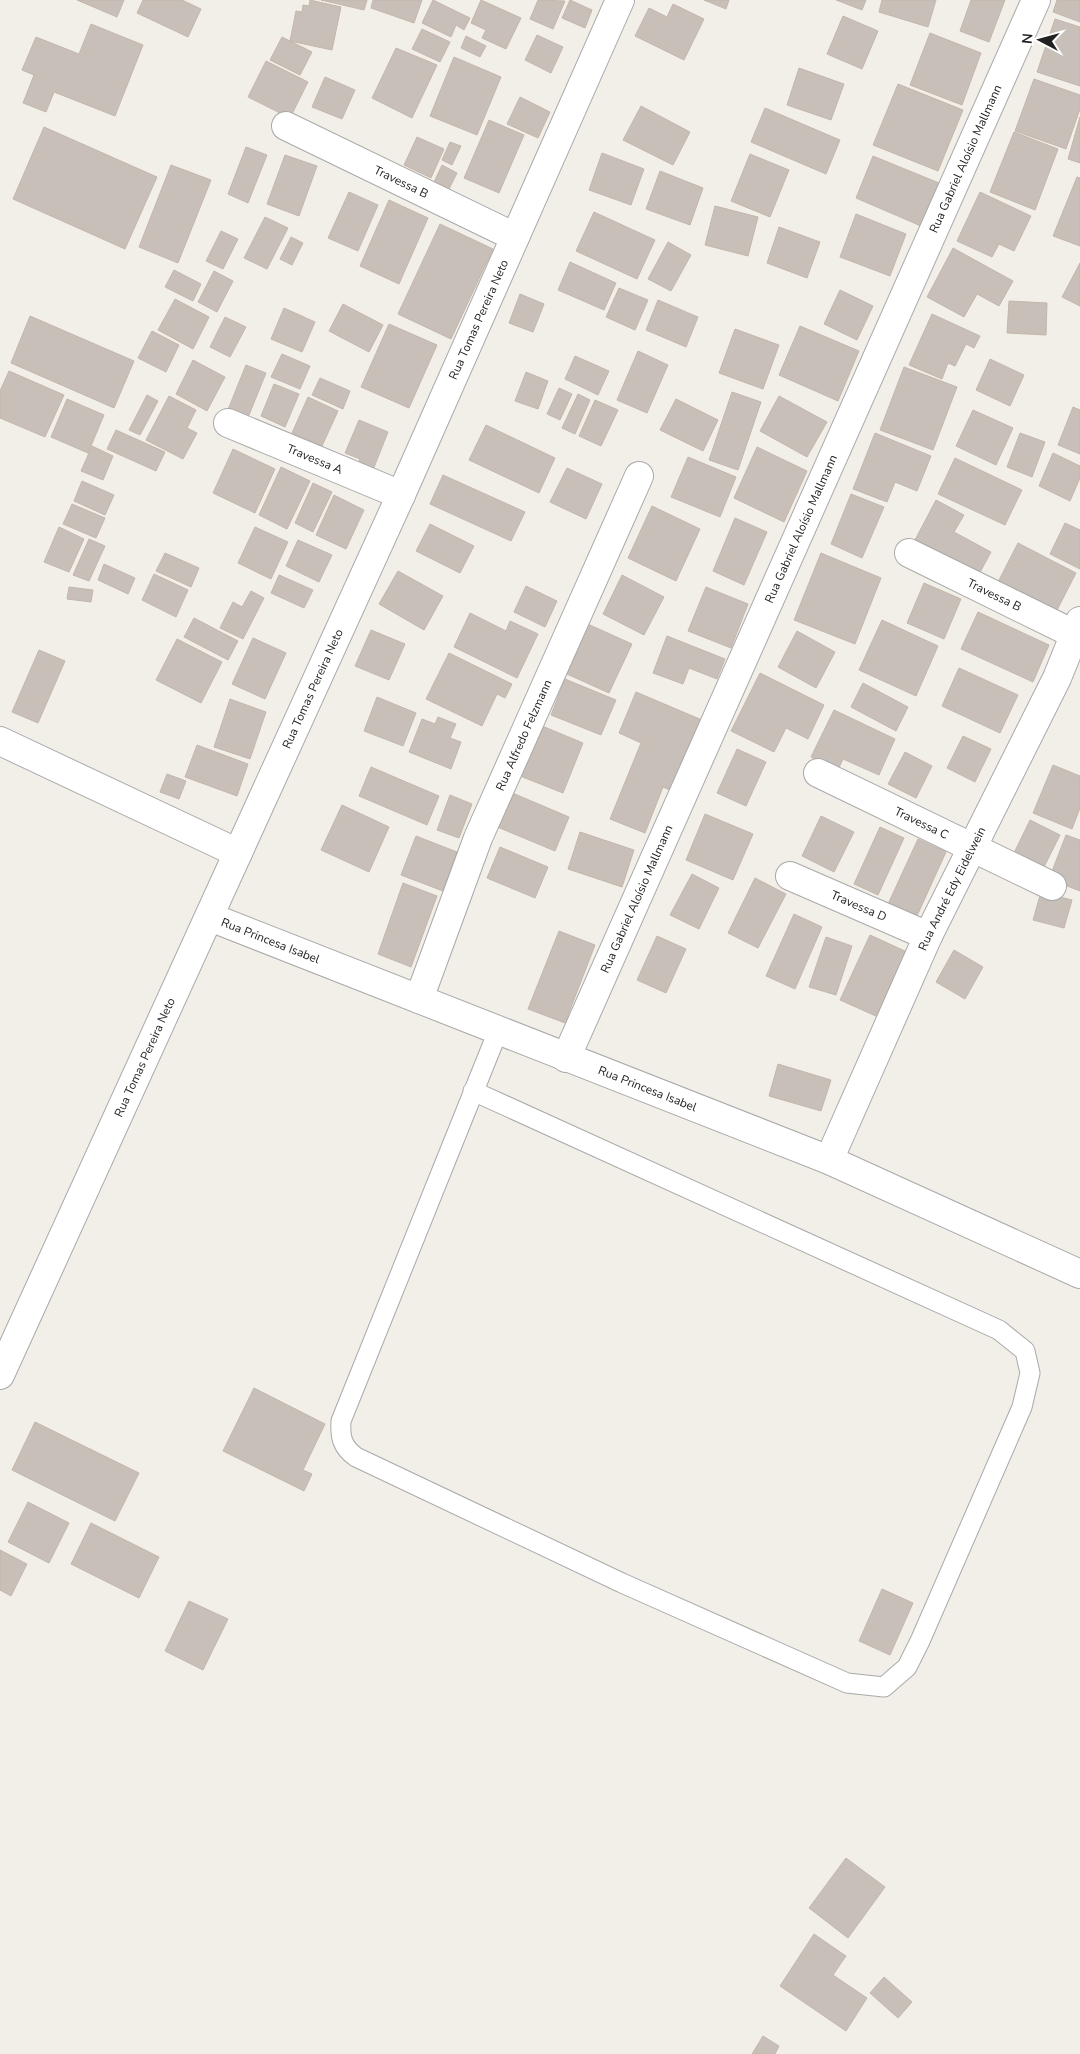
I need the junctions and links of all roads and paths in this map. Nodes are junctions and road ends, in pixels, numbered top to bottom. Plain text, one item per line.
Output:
1 (620, 0) edge
2 (1036, 0) edge
3 (286, 126) dead end
4 (515, 238) junction
5 (228, 423) dead end
6 (639, 476) dead end
7 (401, 495) junction
8 (909, 553) dead end
9 (1078, 630) edge
10 (0, 741) edge
11 (818, 772) dead end
12 (973, 846) junction
13 (238, 853) junction
14 (790, 876) dead end
15 (1052, 886) dead end
16 (210, 917) junction
17 (928, 936) junction
18 (419, 1000) junction
19 (498, 1031) junction
20 (566, 1058) junction
21 (473, 1091) junction
22 (829, 1160) junction
23 (1080, 1274) edge
24 (0, 1375) edge

1 - 4 street, Rua Tomas Pereira Neto
2 - 20 street, Rua Gabriel Aloísio Mallmann
3 - 4 street, Travessa B
4 - 7 street, Rua Tomas Pereira Neto
5 - 7 street, Travessa A
6 - 18 street, Rua Alfredo Felzmann
7 - 13 street, Rua Tomas Pereira Neto
8 - 9 street, Travessa B
9 - 12 street, Rua André Edy Eidelwein
10 - 13 street
11 - 12 street, Travessa C
12 - 15 street, Travessa C
12 - 17 street, Rua André Edy Eidelwein
13 - 16 street, Rua Tomas Pereira Neto
14 - 17 street, Travessa D
16 - 18 street, Rua Princesa Isabel
16 - 24 street, Rua Tomas Pereira Neto
17 - 22 street, Rua André Edy Eidelwein
18 - 19 street, Rua Princesa Isabel
19 - 20 street, Rua Princesa Isabel
19 - 21 lane
20 - 22 street, Rua Princesa Isabel
21 - 21 lane
22 - 23 street, Rua Princesa Isabel

